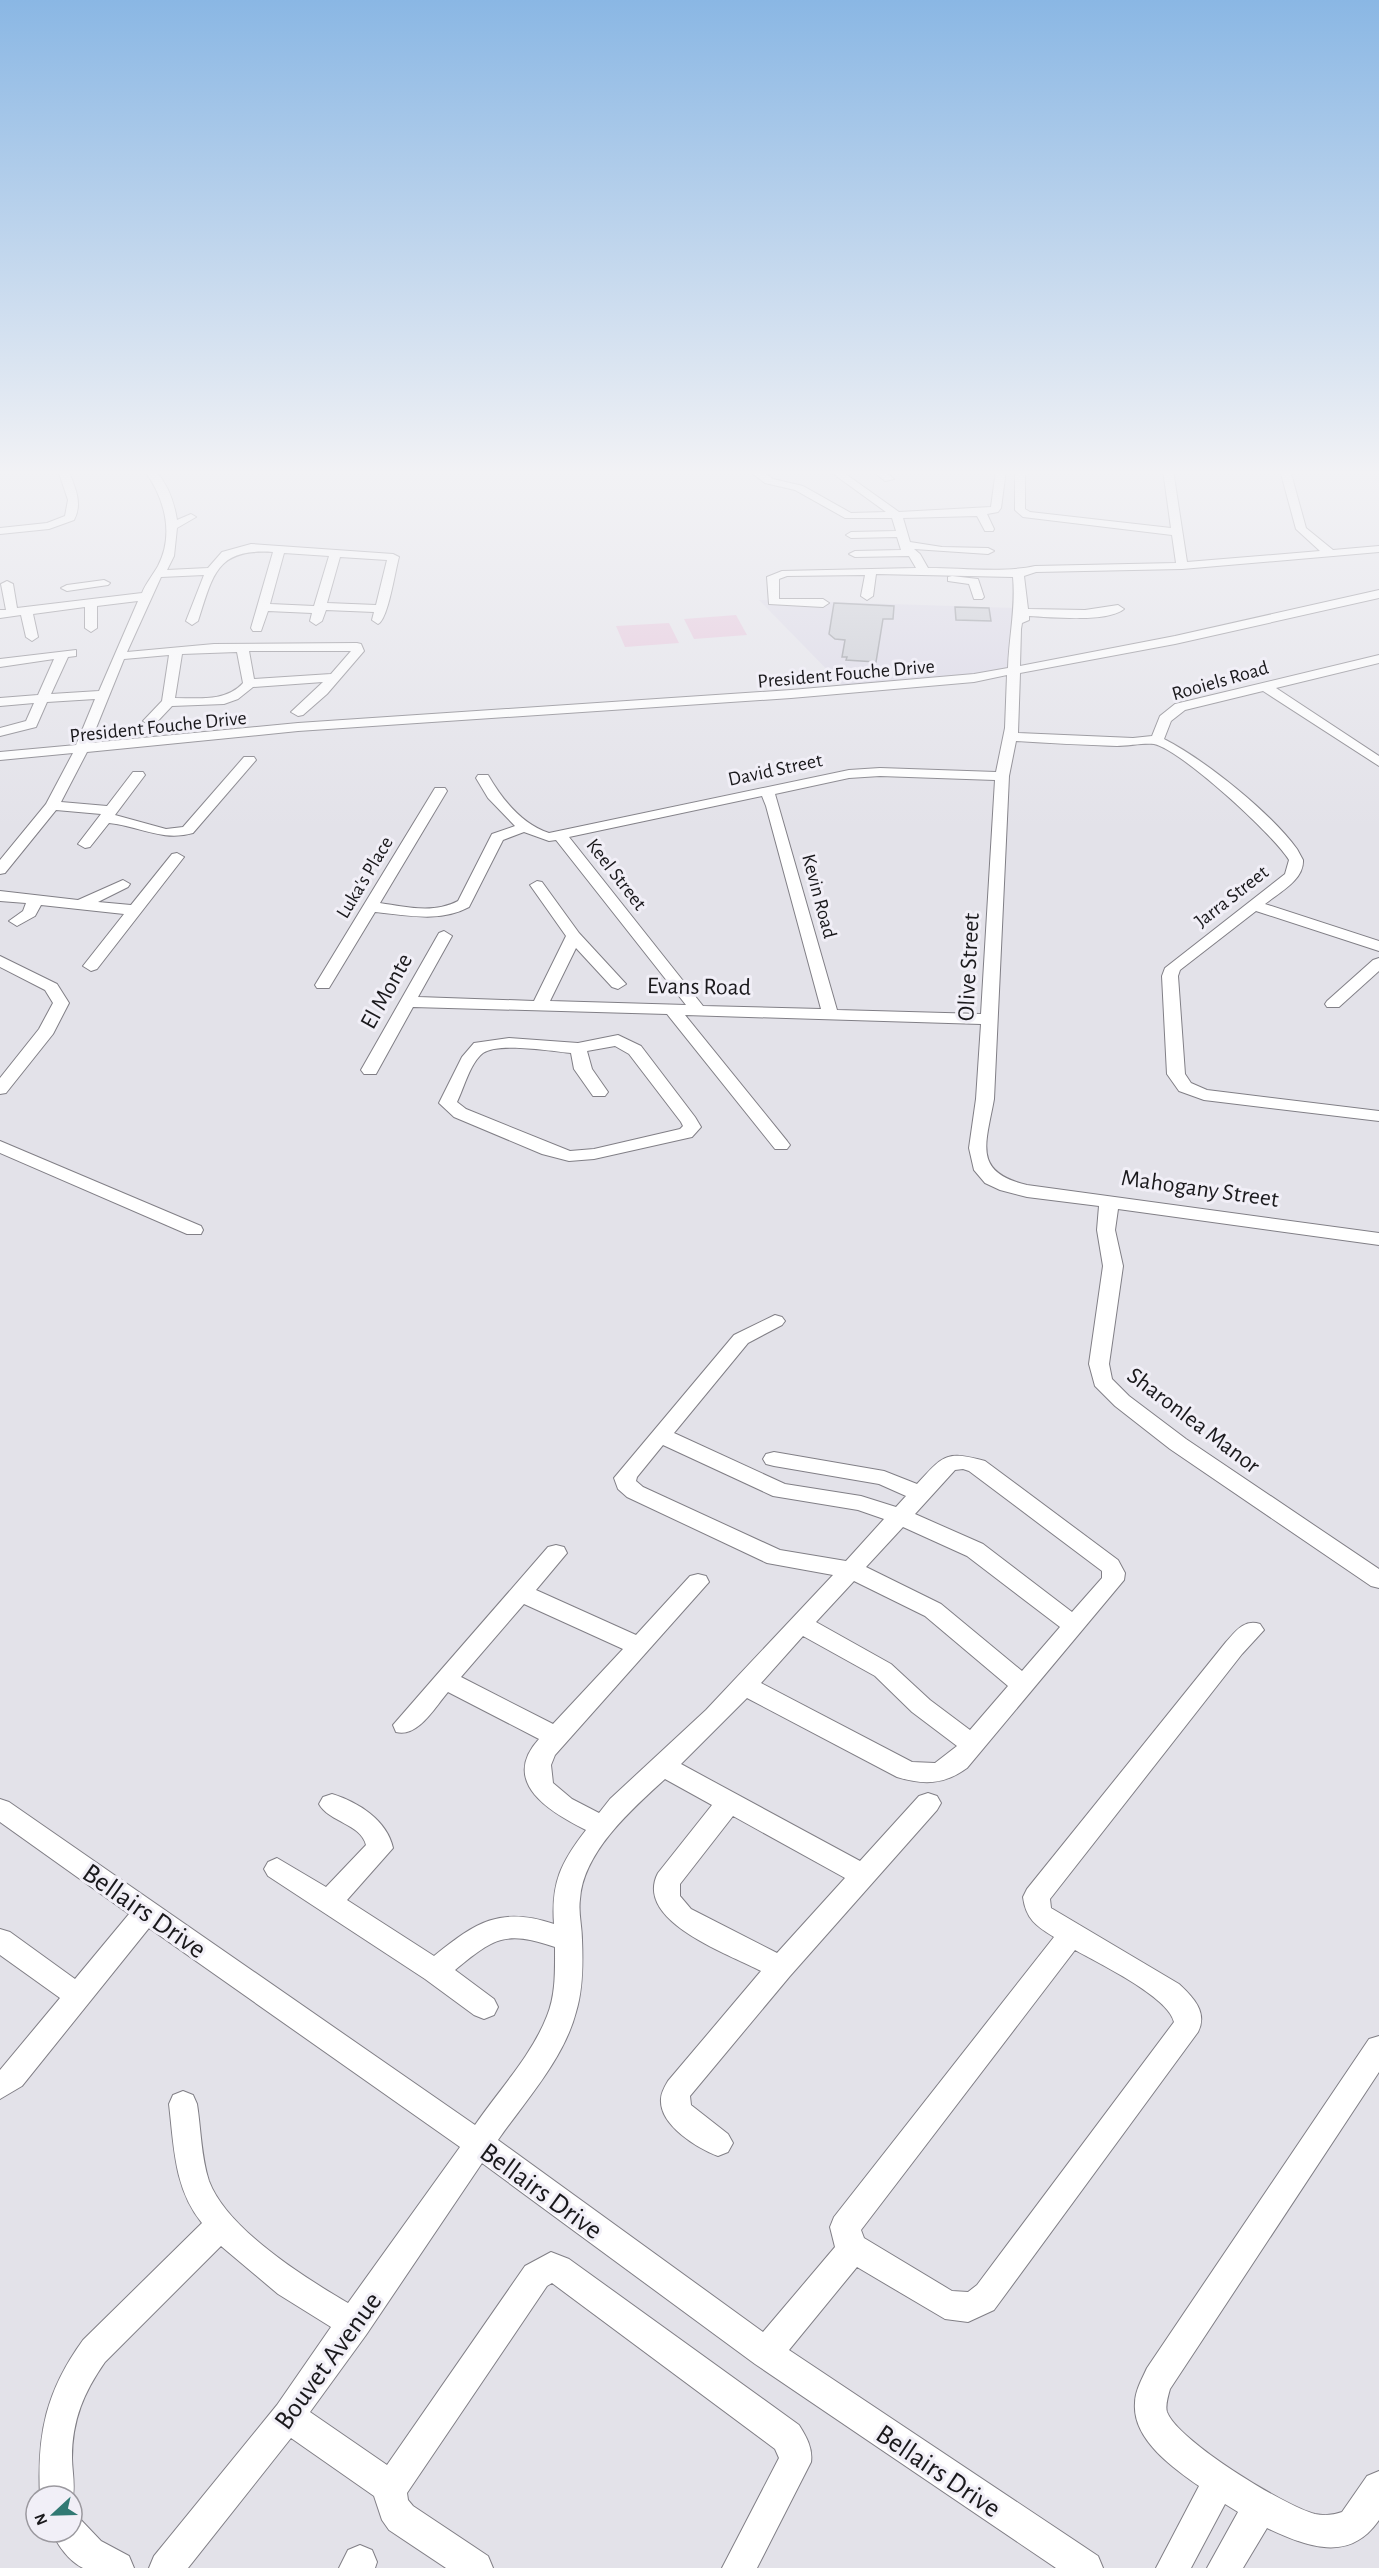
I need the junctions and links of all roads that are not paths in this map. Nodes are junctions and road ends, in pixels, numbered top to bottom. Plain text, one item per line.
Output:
1 (7, 590) edge
2 (68, 590) edge
3 (151, 590) edge
4 (203, 590) edge
5 (268, 590) edge
6 (325, 590) edge
7 (386, 590) edge
8 (773, 590) edge
9 (868, 590) edge
10 (977, 590) edge
11 (1019, 590) edge
12 (1379, 594) edge
13 (148, 596) junction
14 (867, 596) dead end
15 (978, 597) dead end
16 (91, 603) junction
17 (823, 603) dead end
18 (72, 606) junction
19 (263, 607) junction
20 (1118, 609) dead end
21 (1020, 610) junction
22 (26, 611) junction
23 (319, 612) junction
24 (6, 613) edge
25 (192, 621) dead end
26 (91, 628) dead end
27 (257, 628) dead end
28 (33, 638) dead end
29 (242, 648) junction
30 (1019, 649) junction
31 (176, 651) junction
32 (119, 656) junction
33 (1379, 659) edge
34 (0, 663) edge
35 (1067, 664) junction
36 (1023, 673) junction
37 (333, 678) junction
38 (881, 679) dead end
39 (975, 679) junction
40 (249, 683) junction
41 (1265, 686) junction
42 (865, 688) junction
43 (104, 694) junction
44 (1015, 697) junction
45 (43, 698) junction
46 (0, 702) edge
47 (168, 702) junction
48 (298, 712) dead end
49 (515, 714) junction
50 (150, 721) dead end
51 (91, 725) junction
52 (320, 727) junction
53 (0, 732) edge
54 (1012, 732) junction
55 (145, 741) junction
56 (1157, 741) junction
57 (81, 750) junction
58 (0, 758) edge
59 (249, 760) dead end
60 (1379, 762) edge
61 (138, 775) dead end
62 (1002, 776) junction
63 (485, 783) dead end
64 (766, 790) junction
65 (440, 791) dead end
66 (52, 806) junction
67 (108, 814) junction
68 (525, 827) junction
69 (560, 835) junction
70 (85, 844) dead end
71 (177, 857) dead end
72 (0, 870) edge
73 (123, 884) dead end
74 (537, 885) dead end
75 (0, 896) edge
76 (35, 900) junction
77 (81, 904) junction
78 (1254, 905) junction
79 (371, 907) junction
80 (134, 910) junction
81 (17, 921) dead end
82 (444, 936) dead end
83 (574, 936) junction
84 (1379, 946) edge
85 (1, 961) edge
86 (1379, 963) edge
87 (90, 966) dead end
88 (618, 984) dead end
89 (323, 985) dead end
90 (409, 1002) junction
91 (1333, 1004) dead end
92 (539, 1007) junction
93 (622, 1009) junction
94 (672, 1010) junction
95 (699, 1011) junction
96 (830, 1013) junction
97 (988, 1019) junction
98 (618, 1040) junction
99 (578, 1048) junction
100 (370, 1070) dead end
101 (0, 1089) edge
102 (599, 1092) dead end
103 (1379, 1116) edge
104 (781, 1144) dead end
105 (0, 1146) edge
106 (1014, 1188) joint
107 (1109, 1201) junction
108 (194, 1230) dead end
109 (1379, 1239) edge
110 (775, 1321) dead end
111 (660, 1435) junction
112 (774, 1459) dead end
113 (922, 1495) junction
114 (901, 1517) junction
115 (556, 1553) dead end
116 (852, 1569) junction
117 (1379, 1580) edge
118 (698, 1582) dead end
119 (521, 1593) junction
120 (801, 1624) junction
121 (1074, 1625) junction
122 (1252, 1630) dead end
123 (639, 1646) junction
124 (445, 1680) junction
125 (744, 1685) junction
126 (1023, 1685) junction
127 (405, 1725) dead end
128 (556, 1737) junction
129 (972, 1744) junction
130 (663, 1766) junction
131 (729, 1802) junction
132 (928, 1803) dead end
133 (332, 1804) dead end
134 (0, 1809) edge
135 (602, 1826) junction
136 (277, 1869) dead end
137 (864, 1876) junction
138 (328, 1901) junction
139 (147, 1911) junction
140 (1071, 1935) junction
141 (0, 1940) edge
142 (569, 1940) junction
143 (780, 1968) junction
144 (435, 1971) junction
145 (77, 1995) junction
146 (484, 2007) dead end
147 (1379, 2048) edge
148 (0, 2086) edge
149 (183, 2104) dead end
150 (478, 2143) junction
151 (718, 2143) dead end
152 (222, 2224) junction
153 (853, 2248) junction
154 (355, 2324) junction
155 (766, 2353) junction
156 (288, 2416) junction
157 (1220, 2480) junction
158 (57, 2484) edge
159 (392, 2488) junction
160 (1379, 2488) edge
161 (1261, 2506) junction
162 (80, 2544) edge
163 (117, 2568) edge
164 (165, 2568) edge
165 (476, 2568) edge
166 (739, 2568) edge
167 (1086, 2568) edge
168 (1173, 2568) edge
169 (1224, 2568) edge

1 - 24 street
2 - 18 street
3 - 13 street
4 - 25 street
5 - 19 street
6 - 23 street
7 - 23 street
8 - 17 street
9 - 14 street
10 - 15 street
11 - 21 street, Olive Street
12 - 35 street
13 - 16 street
13 - 32 street
16 - 18 street
16 - 26 street
18 - 22 street
19 - 23 street
19 - 27 street
20 - 21 street
21 - 30 street, Olive Street
22 - 24 street
22 - 28 street
29 - 31 street
29 - 37 street
29 - 40 street
30 - 35 street
30 - 36 street, Olive Street
30 - 39 street
31 - 32 street
31 - 47 street
32 - 43 street
33 - 41 street, Rooiels Road
34 - 45 street
35 - 36 street, President Fouche Drive
36 - 39 street, President Fouche Drive
36 - 44 street, Olive Street
36 - 54 street, Olive Street
37 - 40 street
37 - 48 street
38 - 42 street
39 - 42 street, President Fouche Drive
39 - 44 street
39 - 49 street, President Fouche Drive
40 - 47 street
41 - 56 street, Rooiels Road
41 - 60 street
42 - 49 street, President Fouche Drive
43 - 45 street
43 - 51 street
44 - 54 street, Olive Street
45 - 46 street
45 - 53 street
47 - 50 street
49 - 52 street, President Fouche Drive
51 - 55 street
51 - 57 street
51 - 58 street
52 - 55 street, President Fouche Drive
52 - 57 street, President Fouche Drive
54 - 56 street
54 - 62 street, Olive Street
55 - 57 street, President Fouche Drive
56 - 78 street, Jarra Street
57 - 58 street, President Fouche Drive
57 - 66 street
59 - 67 street
61 - 67 street
62 - 64 street, David Street
62 - 97 street, Olive Street
63 - 68 street, Keel Street
64 - 69 street, David Street
64 - 96 street, Kevin Road
65 - 79 street, Luka's Place
66 - 67 street
66 - 72 street
67 - 70 street
68 - 69 street, Keel Street
68 - 79 street
69 - 95 street, Keel Street
71 - 80 street
73 - 77 street
74 - 83 street
75 - 76 street
76 - 77 street
76 - 81 street
77 - 80 street
78 - 84 street
78 - 103 street, Jarra Street
79 - 89 street, Luka's Place
80 - 87 street
82 - 90 street, El Monte
83 - 88 street
83 - 92 street
85 - 101 street
86 - 91 street
90 - 92 street, Evans Road
90 - 100 street, El Monte
92 - 93 street, Evans Road
93 - 94 street, Evans Road
93 - 98 street
94 - 95 street, Evans Road
94 - 104 street
95 - 96 street, Evans Road
96 - 97 street, Evans Road
97 - 106 street, Olive Street
98 - 99 street
98 - 99 street
99 - 102 street
105 - 108 street
106 - 107 street, Mahogany Street
107 - 109 street, Mahogany Street
107 - 117 street, Sharonlea Manor
110 - 111 street
111 - 114 street
111 - 116 street
112 - 113 street
113 - 114 street, Bouvet Avenue
113 - 121 street, Bouvet Avenue
114 - 116 street, Bouvet Avenue
114 - 121 street
115 - 119 street
116 - 120 street, Bouvet Avenue
116 - 126 street
118 - 123 street
119 - 123 street
119 - 124 street
120 - 125 street, Bouvet Avenue
120 - 129 street
121 - 126 street
122 - 140 street
123 - 128 street
124 - 127 street
124 - 128 street
125 - 129 street
125 - 130 street, Bouvet Avenue
126 - 129 street
128 - 135 street
130 - 131 street
130 - 135 street, Bouvet Avenue
131 - 137 street
131 - 143 street
132 - 137 street
133 - 138 street
134 - 139 street, Bellairs Drive
135 - 142 street, Bouvet Avenue
136 - 138 street
137 - 143 street
138 - 144 street
139 - 145 street
139 - 150 street, Bellairs Drive
140 - 153 street
140 - 153 street
141 - 145 street
142 - 144 street
142 - 150 street, Bouvet Avenue
143 - 151 street
144 - 146 street
145 - 148 street
147 - 157 street
149 - 152 street
150 - 154 street, Bouvet Avenue
150 - 155 street, Bellairs Drive
152 - 154 street
152 - 158 street
153 - 155 street
154 - 156 street, Bouvet Avenue
155 - 167 street, Bellairs Drive
156 - 159 street
156 - 164 street, Bouvet Avenue
157 - 161 street
157 - 168 street
159 - 165 street
159 - 166 street
160 - 161 street
161 - 169 street
162 - 163 street

